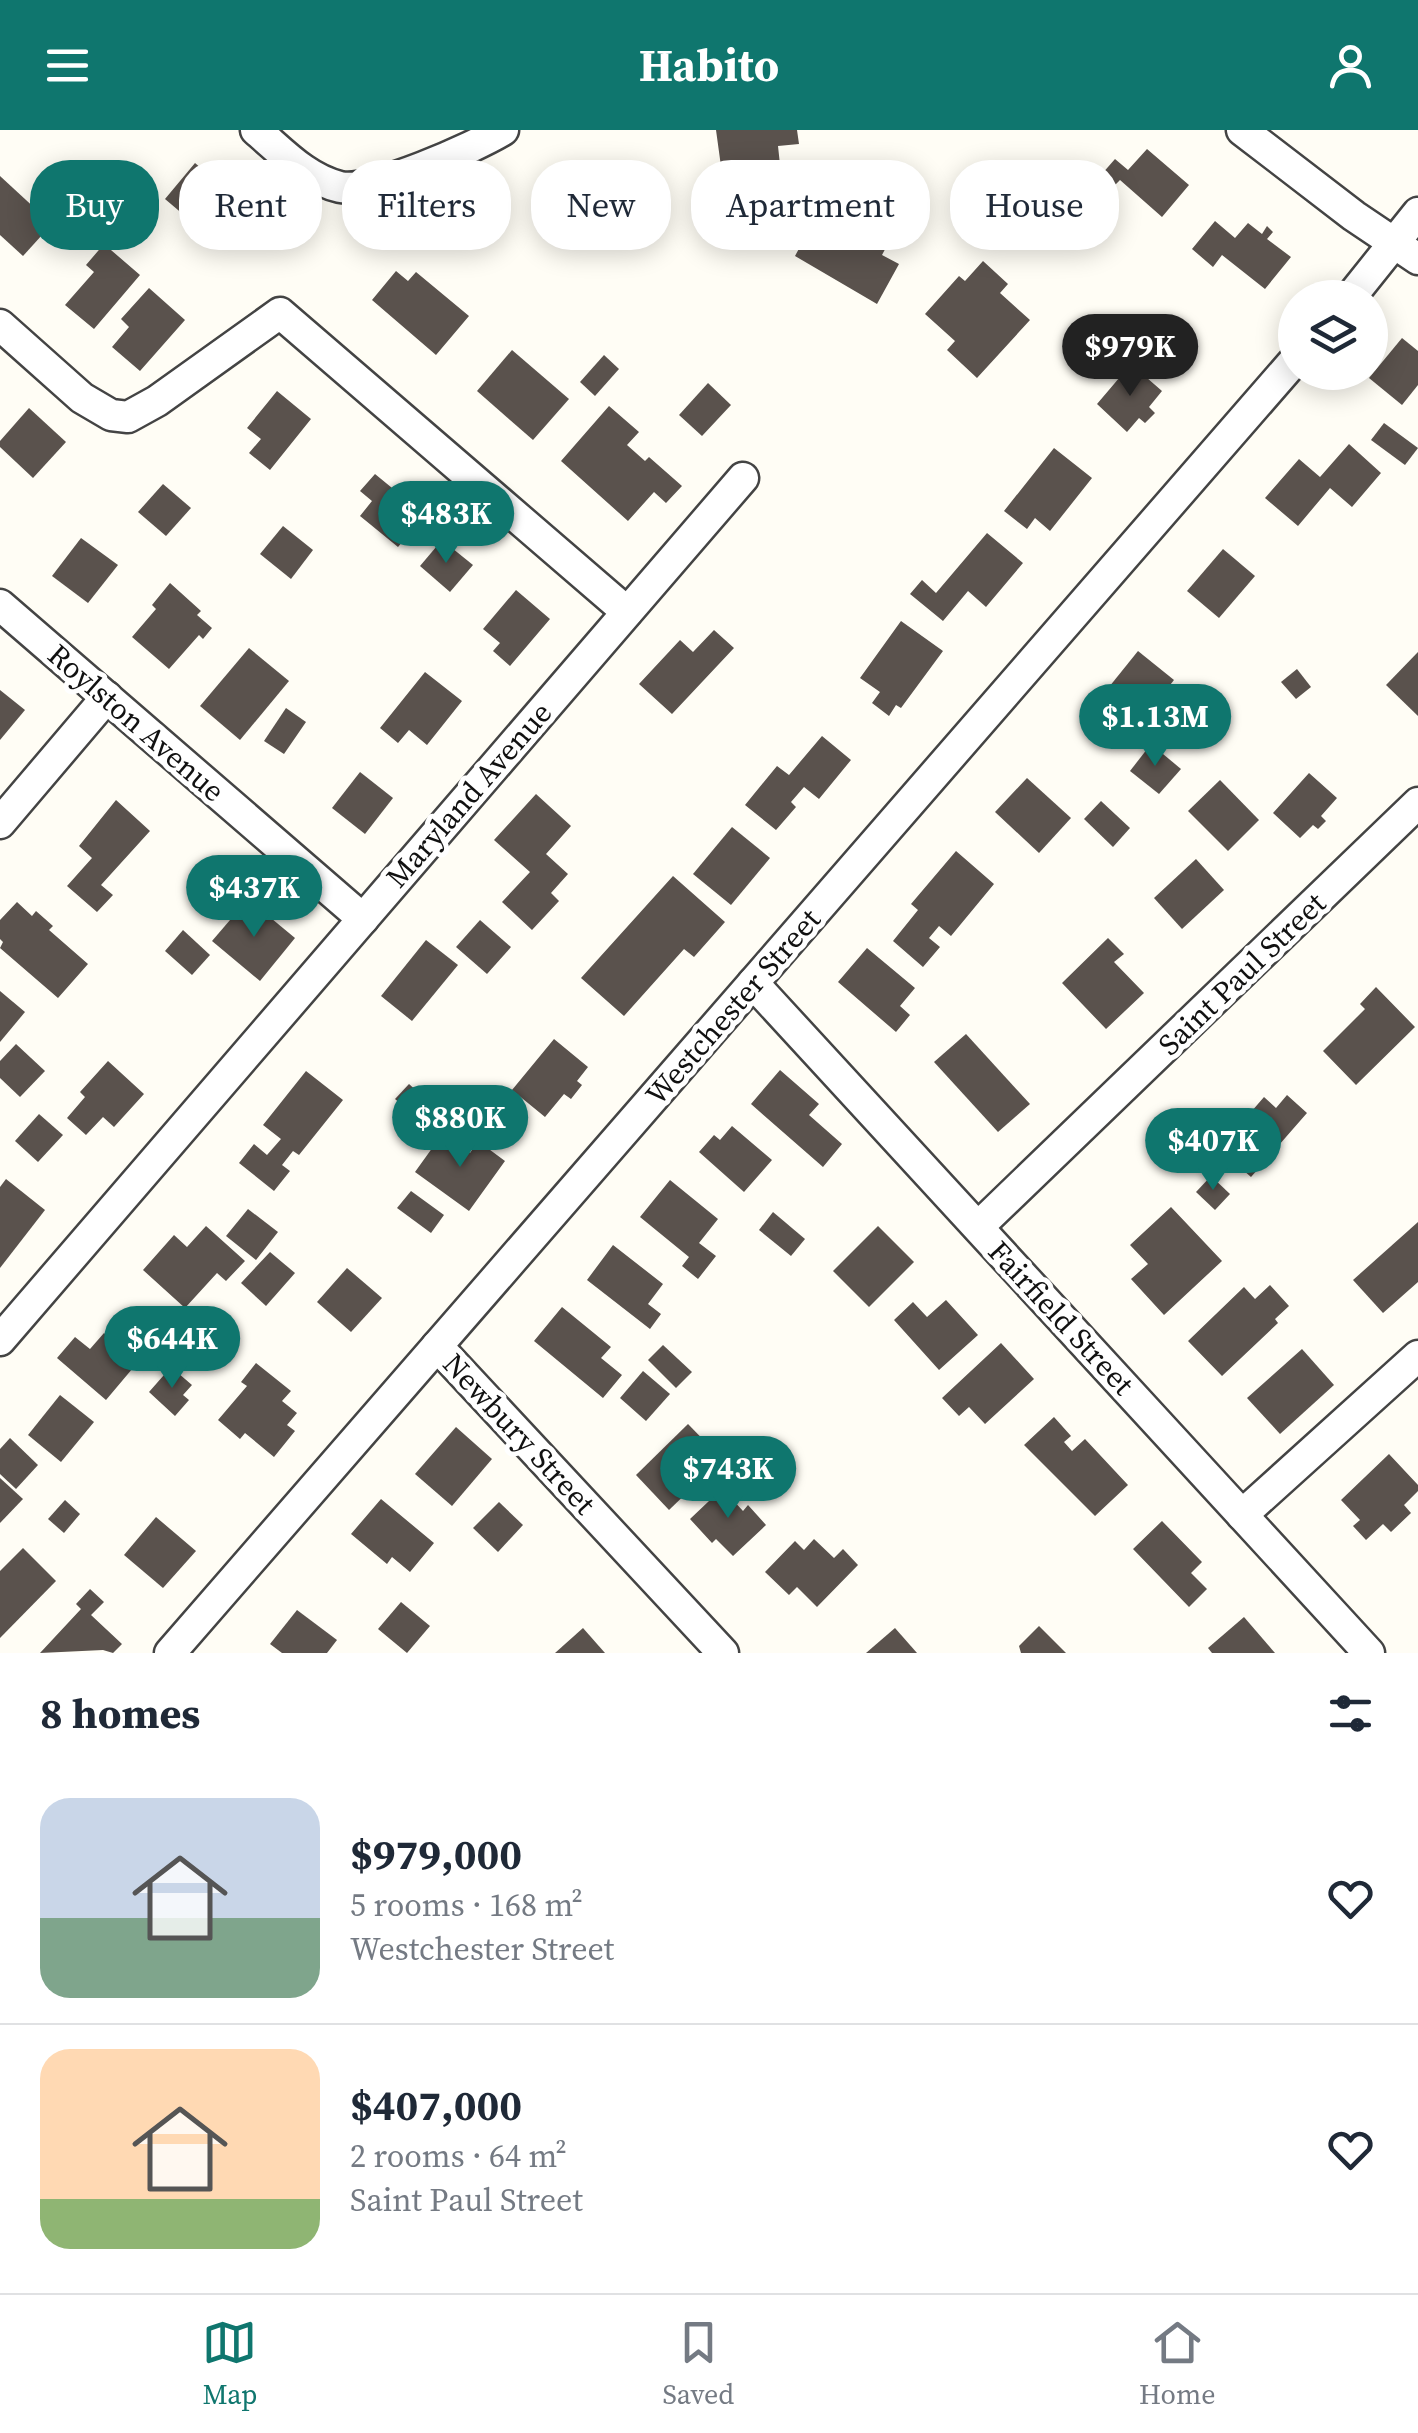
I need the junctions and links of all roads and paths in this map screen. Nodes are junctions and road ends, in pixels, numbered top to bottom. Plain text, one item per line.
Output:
1 (256, 130) edge
2 (503, 130) edge
3 (1242, 130) edge
4 (1418, 213) edge
5 (1408, 251) edge
6 (1372, 280) edge
7 (0, 325) edge
8 (1278, 380) edge
9 (743, 478) dead end
10 (0, 605) edge
11 (628, 612) junction
12 (107, 697) junction
13 (1418, 803) edge
14 (0, 823) edge
15 (363, 919) junction
16 (754, 983) junction
17 (978, 1227) junction
18 (0, 1340) edge
19 (437, 1346) junction
20 (1418, 1356) edge
21 (1242, 1515) junction
22 (170, 1653) edge
23 (723, 1653) edge
24 (1369, 1653) edge

1 - 2 street
3 - 5 street
4 - 5 street
5 - 6 street
7 - 11 street
8 - 16 street, Westchester Street
9 - 11 street, Maryland Avenue
10 - 12 street, Roylston Avenue
11 - 15 street, Maryland Avenue
12 - 14 street
12 - 15 street, Roylston Avenue
13 - 17 street, Saint Paul Street
15 - 18 street, Maryland Avenue
16 - 17 street, Fairfield Street
16 - 19 street, Westchester Street
17 - 21 street, Fairfield Street
19 - 22 street, Westchester Street
19 - 23 street, Newbury Street
20 - 21 street
21 - 24 street, Fairfield Street

